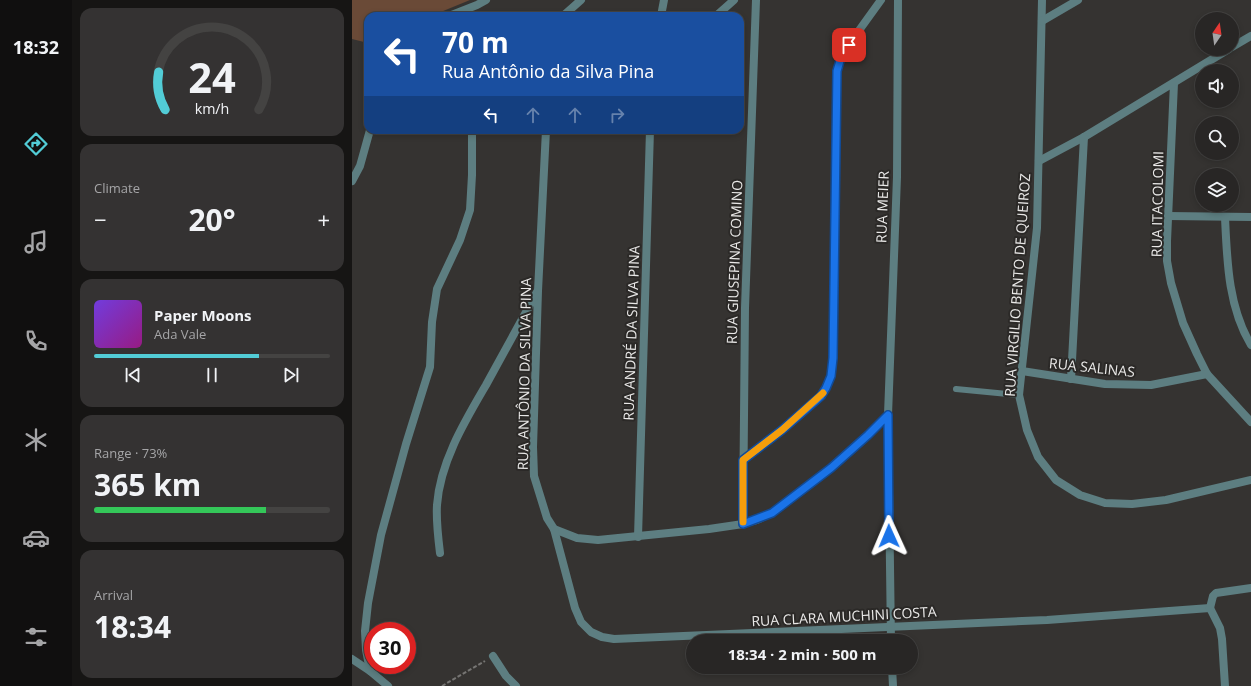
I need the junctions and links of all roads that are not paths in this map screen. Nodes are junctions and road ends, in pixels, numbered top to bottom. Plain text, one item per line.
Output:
1 (486, 0) edge
2 (581, 0) edge
3 (664, 0) edge
4 (734, 0) edge
5 (756, 0) edge
6 (881, 0) edge
7 (898, 0) edge
8 (1042, 0) edge
9 (1078, 0) edge
10 (459, 12) edge
11 (568, 12) edge
12 (662, 12) edge
13 (720, 12) edge
14 (1042, 22) junction
15 (1251, 36) edge
16 (1239, 43) edge
17 (1218, 56) edge
18 (1174, 83) junction
19 (369, 134) edge
20 (472, 134) edge
21 (546, 134) edge
22 (650, 134) edge
23 (1084, 137) junction
24 (1039, 161) junction
25 (352, 181) edge
26 (1168, 216) junction
27 (1251, 216) edge
28 (1225, 217) junction
29 (538, 291) junction
30 (1251, 345) edge
31 (1022, 371) junction
32 (1207, 374) junction
33 (1071, 379) junction
34 (956, 389) dead end
35 (1019, 395) junction
36 (888, 415) junction
37 (1251, 422) edge
38 (743, 460) junction
39 (1251, 480) edge
40 (743, 524) junction
41 (554, 529) junction
42 (638, 536) junction
43 (440, 553) dead end
44 (1251, 588) edge
45 (1210, 608) junction
46 (366, 622) edge
47 (890, 626) junction
48 (891, 634) edge
49 (492, 656) road end
50 (352, 659) edge
51 (364, 667) edge
52 (374, 674) edge
53 (892, 674) edge
54 (388, 686) edge
55 (516, 686) edge
56 (893, 686) edge
57 (1225, 686) edge

1 - 10 street
2 - 11 street
3 - 12 street
4 - 13 street
5 - 38 street, RUA GIUSEPINA COMINO
6 - 38 street
7 - 36 street, RUA MEIER
8 - 14 street, RUA VIRGILIO BENTO DE QUEIROZ
9 - 14 street
14 - 24 street, RUA VIRGILIO BENTO DE QUEIROZ
15 - 16 street
17 - 18 street
18 - 23 street
18 - 26 street, RUA ITACOLOMI
19 - 25 street
20 - 46 street
21 - 29 street, RUA ANTÔNIO DA SILVA PINA
22 - 42 street, RUA ANDRÉ DA SILVA PINA
23 - 24 street
23 - 33 street
24 - 31 street, RUA VIRGILIO BENTO DE QUEIROZ
26 - 28 street
26 - 32 street, RUA ITACOLOMI
27 - 28 street
28 - 30 street
29 - 41 street, RUA ANTÔNIO DA SILVA PINA
29 - 43 street
31 - 33 street, RUA SALINAS
31 - 35 street, RUA VIRGILIO BENTO DE QUEIROZ
32 - 33 street, RUA SALINAS
32 - 37 street, RUA ITACOLOMI
34 - 35 lane
35 - 39 street, RUA VIRGILIO BENTO DE QUEIROZ
36 - 40 street
36 - 47 street, RUA MEIER
38 - 40 street, RUA GIUSEPINA COMINO
40 - 42 street
41 - 42 street
41 - 47 street, RUA CLARA MUCHINI COSTA
44 - 45 street
45 - 47 street, RUA CLARA MUCHINI COSTA
45 - 57 street
47 - 48 street, RUA MEIER
49 - 55 street
50 - 51 street
52 - 54 street
53 - 56 street

